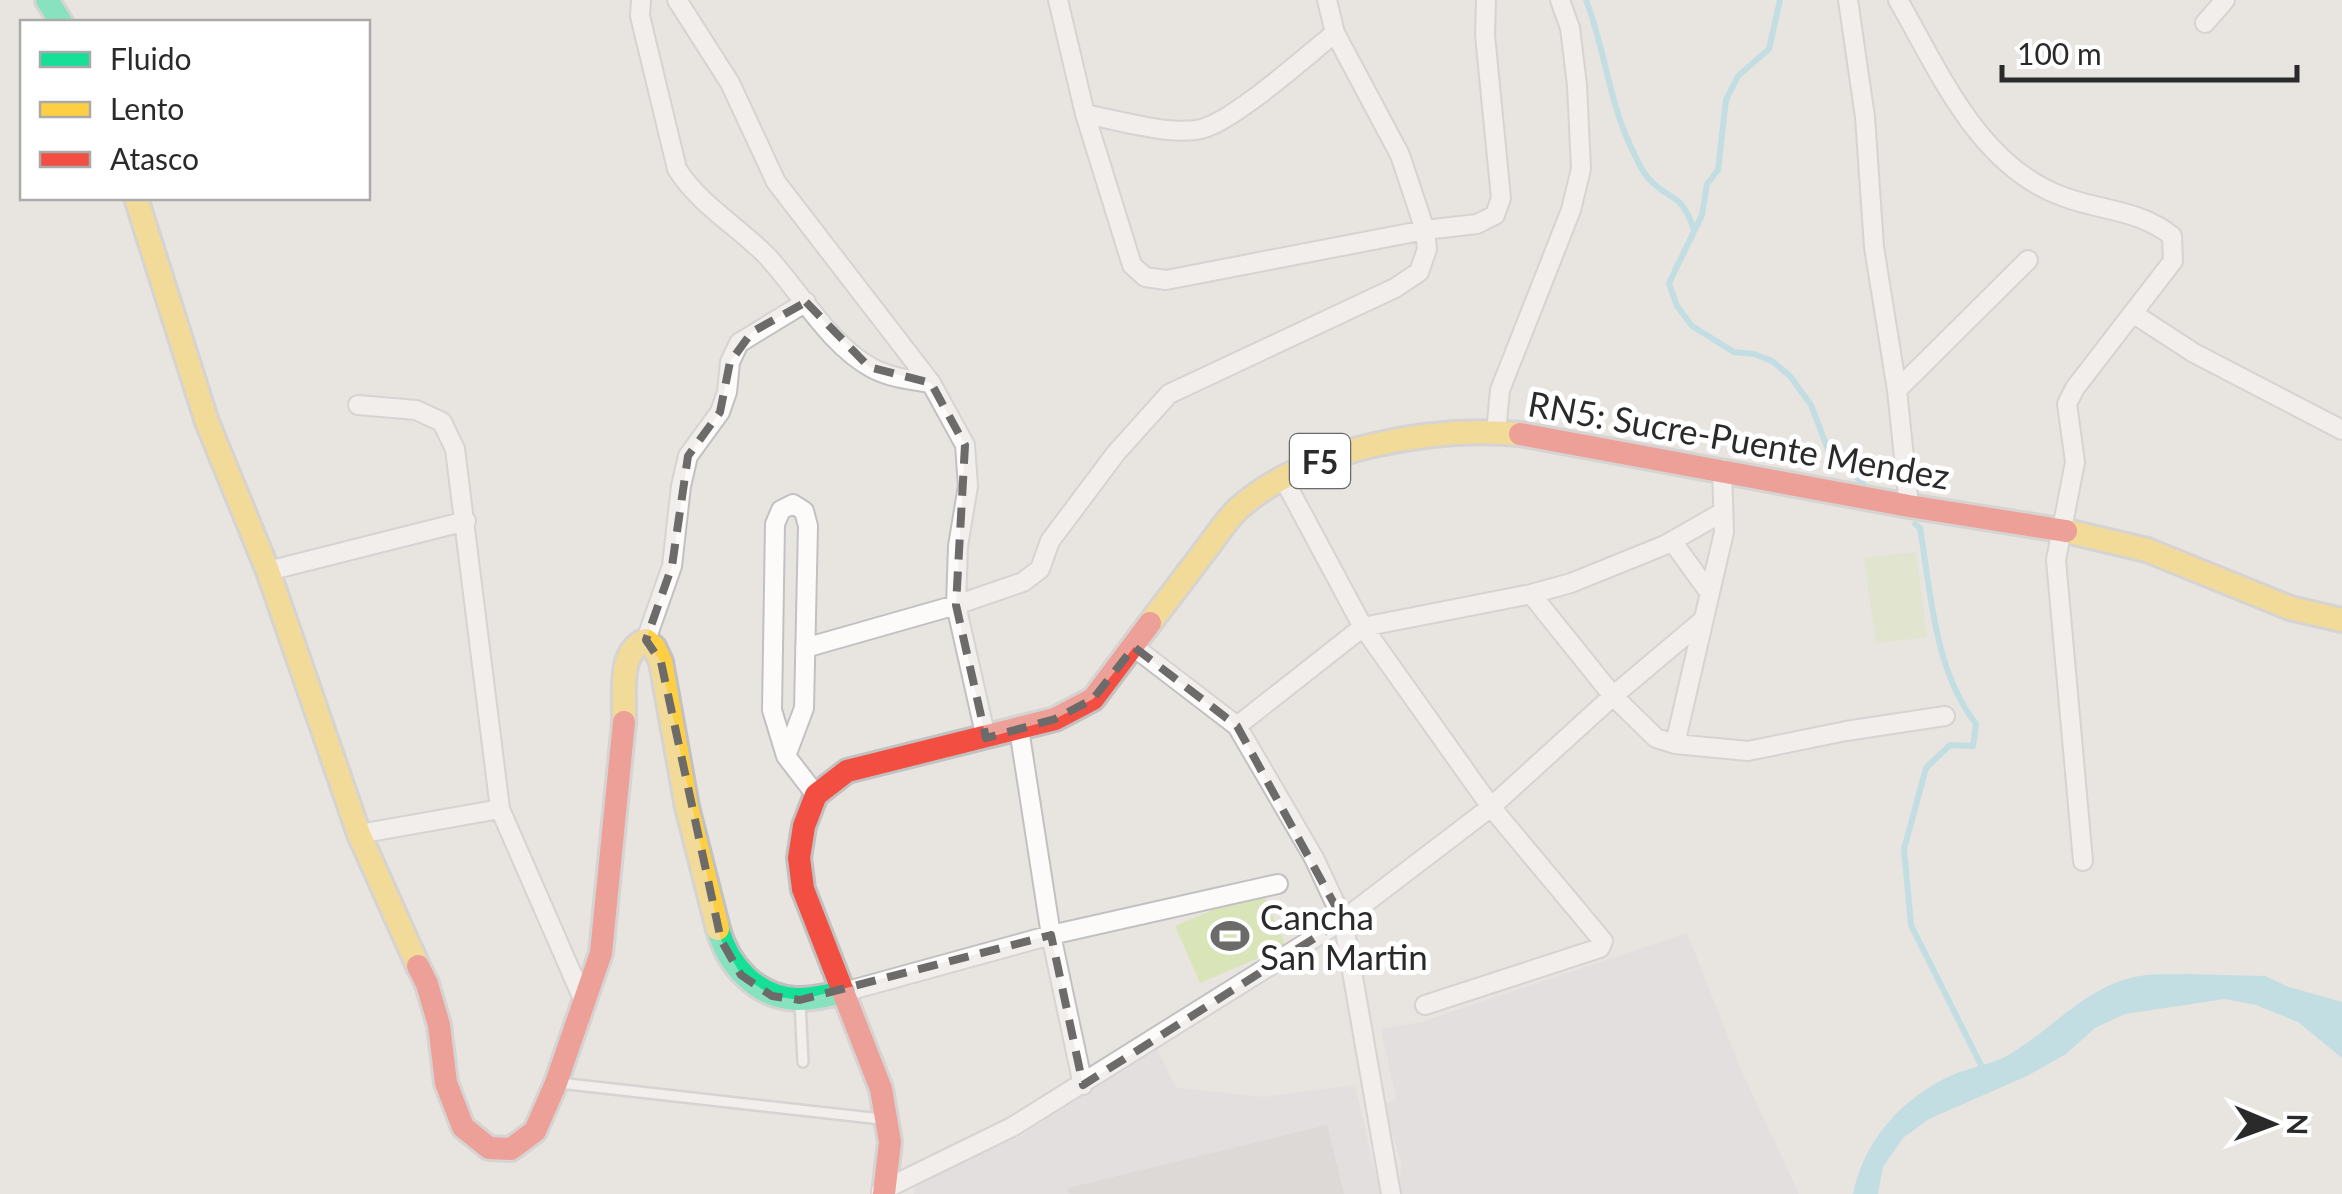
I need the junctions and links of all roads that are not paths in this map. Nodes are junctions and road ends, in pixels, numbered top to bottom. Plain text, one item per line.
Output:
1 (641, 0) edge
2 (676, 0) edge
3 (1058, 0) edge
4 (1327, 0) edge
5 (1486, 0) edge
6 (1560, 0) edge
7 (1848, 0) edge
8 (1898, 0) edge
9 (2224, 0) edge
10 (2205, 23) dead end
11 (1334, 33) junction
12 (1085, 114) junction
13 (137, 200) edge
14 (1425, 230) junction
15 (2028, 260) dead end
16 (806, 302) junction
17 (2134, 314) junction
18 (931, 382) junction
19 (1897, 390) junction
20 (358, 405) dead end
21 (2342, 430) edge
22 (1496, 432) junction
23 (1722, 470) junction
24 (1282, 476) junction
25 (1909, 506) junction
26 (1724, 512) junction
27 (466, 521) junction
28 (2060, 530) junction
29 (1672, 541) junction
30 (268, 572) junction
31 (1709, 592) junction
32 (1531, 594) junction
33 (956, 605) junction
34 (2342, 620) edge
35 (1702, 621) junction
36 (1363, 627) junction
37 (646, 640) junction
38 (1134, 647) junction
39 (805, 648) junction
40 (1613, 696) junction
41 (1946, 716) dead end
42 (1237, 726) junction
43 (1019, 729) junction
44 (986, 738) junction
45 (1675, 744) junction
46 (786, 756) junction
47 (816, 795) junction
48 (1491, 807) junction
49 (500, 810) junction
50 (359, 834) junction
51 (2083, 861) dead end
52 (1278, 884) dead end
53 (1343, 920) junction
54 (1051, 935) junction
55 (844, 992) junction
56 (583, 1000) junction
57 (800, 1000) junction
58 (1425, 1006) dead end
59 (803, 1062) dead end
60 (556, 1083) junction
61 (1084, 1085) junction
62 (889, 1120) junction
63 (881, 1192) edge
64 (1390, 1194) edge

1 - 16 street
2 - 18 street
3 - 12 street
4 - 11 street
5 - 14 street
6 - 22 street
7 - 19 street
8 - 17 street
9 - 10 street
11 - 12 street
11 - 14 street
12 - 14 street
13 - 30 main road
14 - 33 street
15 - 19 street
16 - 18 street
16 - 37 street
17 - 21 street
17 - 28 street
18 - 33 street
19 - 25 street
20 - 27 street
22 - 23 main road, RN5: Sucre-Puente Mendez / F5
22 - 24 main road, RN5: Sucre-Puente Mendez / F5
23 - 25 main road, RN5: Sucre-Puente Mendez / F5
23 - 26 street
24 - 36 street
24 - 38 main road, RN5: Sucre-Puente Mendez / F5
25 - 28 main road, RN5: Sucre-Puente Mendez / F5
26 - 29 street
26 - 31 street
27 - 30 street
27 - 49 street
28 - 34 main road, RN5: Sucre-Puente Mendez / F5
28 - 51 street
29 - 31 street
29 - 32 street
30 - 50 main road
31 - 35 street
32 - 36 street
32 - 40 street
33 - 39 street
33 - 44 street
35 - 40 street
35 - 45 street
36 - 42 street
36 - 48 street
37 - 56 main road
37 - 57 main road
38 - 42 street
38 - 43 main road, RN5: Sucre-Puente Mendez / F5
39 - 46 street
39 - 46 street
40 - 45 street
40 - 48 street
41 - 45 street
42 - 53 street
43 - 44 main road, RN5: Sucre-Puente Mendez / F5
43 - 54 street
44 - 47 main road, RN5: Sucre-Puente Mendez / F5
46 - 47 street
47 - 55 main road
48 - 53 street
48 - 58 street
49 - 50 street
49 - 56 street
50 - 60 main road
52 - 54 street
53 - 61 street
53 - 64 street
54 - 55 street
54 - 61 street
55 - 57 main road
55 - 62 main road
56 - 60 main road
57 - 59 lane
60 - 62 lane
61 - 63 street
62 - 63 main road

